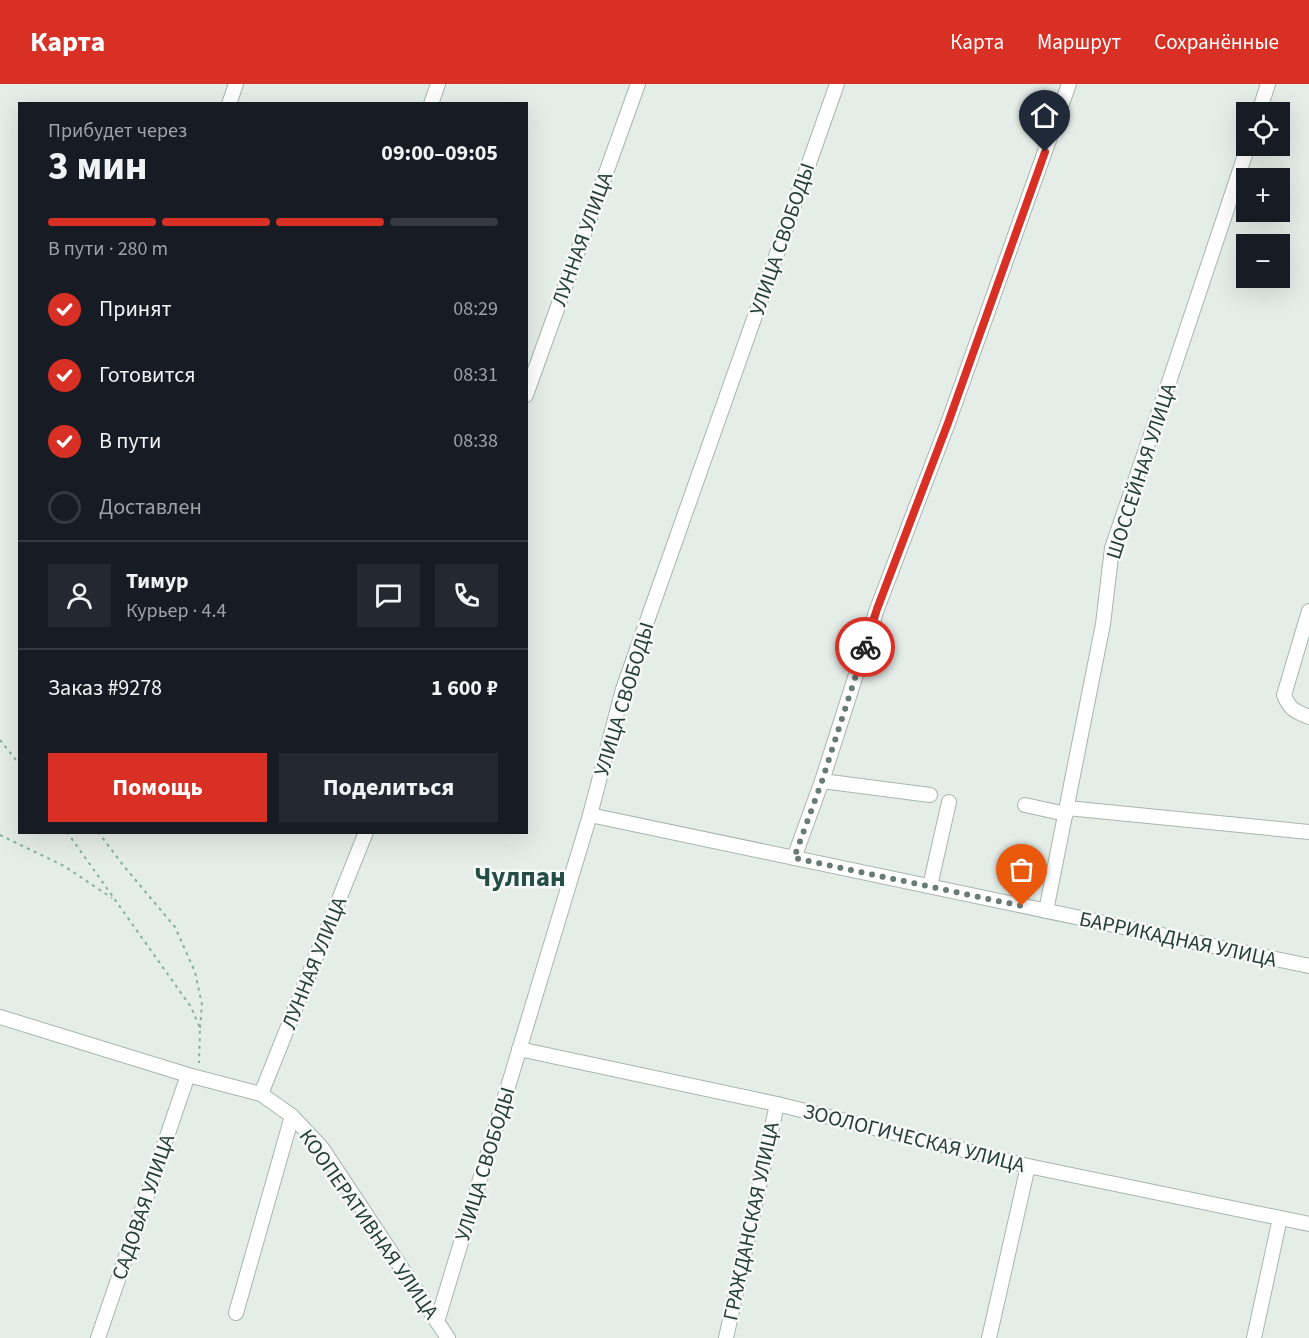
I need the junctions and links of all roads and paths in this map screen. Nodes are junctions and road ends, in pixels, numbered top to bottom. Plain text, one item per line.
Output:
1 (236, 84) edge
2 (438, 84) edge
3 (638, 84) edge
4 (837, 84) edge
5 (1069, 84) edge
6 (1268, 84) edge
7 (230, 102) edge
8 (432, 102) edge
9 (1262, 102) edge
10 (1245, 156) edge
11 (528, 389) edge
12 (1309, 611) edge
13 (1309, 717) edge
14 (0, 740) edge
15 (18, 762) edge
16 (822, 781) junction
17 (930, 795) dead end
18 (949, 802) dead end
19 (1025, 805) dead end
20 (1067, 811) junction
21 (590, 815) junction
22 (1309, 832) edge
23 (68, 834) edge
24 (100, 834) edge
25 (365, 834) edge
26 (0, 835) edge
27 (794, 858) junction
28 (930, 886) junction
29 (115, 900) junction
30 (1046, 911) junction
31 (1309, 966) edge
32 (0, 1017) edge
33 (200, 1028) junction
34 (519, 1049) junction
35 (193, 1077) junction
36 (261, 1094) junction
37 (777, 1104) junction
38 (292, 1116) junction
39 (1028, 1166) junction
40 (1280, 1218) junction
41 (1309, 1224) edge
42 (236, 1313) dead end
43 (437, 1322) junction
44 (98, 1338) edge
45 (448, 1338) edge
46 (726, 1338) edge
47 (989, 1338) edge
48 (1254, 1338) edge

1 - 7 street
2 - 8 street
3 - 11 street, ЛУННАЯ УЛИЦА
4 - 21 street, УЛИЦА СВОБОДЫ
5 - 16 street
6 - 9 street
10 - 20 street, ШОССЕЙНАЯ УЛИЦА
12 - 13 street
14 - 15 path
16 - 17 street
16 - 27 street
18 - 28 street
19 - 20 street
20 - 22 street
20 - 30 street, ШОССЕЙНАЯ УЛИЦА
21 - 27 street, БАРРИКАДНАЯ УЛИЦА
21 - 34 street, УЛИЦА СВОБОДЫ
23 - 29 path
24 - 33 path
25 - 36 street, ЛУННАЯ УЛИЦА
26 - 29 path
27 - 28 street, БАРРИКАДНАЯ УЛИЦА
28 - 30 street, БАРРИКАДНАЯ УЛИЦА
29 - 33 path
30 - 31 street, БАРРИКАДНАЯ УЛИЦА
32 - 35 street, КООПЕРАТИВНАЯ УЛИЦА
33 - 35 path
34 - 37 street, ЗООЛОГИЧЕСКАЯ УЛИЦА
34 - 43 street, УЛИЦА СВОБОДЫ
35 - 36 street, КООПЕРАТИВНАЯ УЛИЦА
35 - 44 street, САДОВАЯ УЛИЦА
36 - 38 street, КООПЕРАТИВНАЯ УЛИЦА
37 - 39 street, ЗООЛОГИЧЕСКАЯ УЛИЦА
37 - 46 street, ГРАЖДАНСКАЯ УЛИЦА
38 - 42 street
38 - 43 street, КООПЕРАТИВНАЯ УЛИЦА
39 - 40 street, ЗООЛОГИЧЕСКАЯ УЛИЦА
39 - 47 street
40 - 41 street, ЗООЛОГИЧЕСКАЯ УЛИЦА
40 - 48 street
43 - 45 street, КООПЕРАТИВНАЯ УЛИЦА

